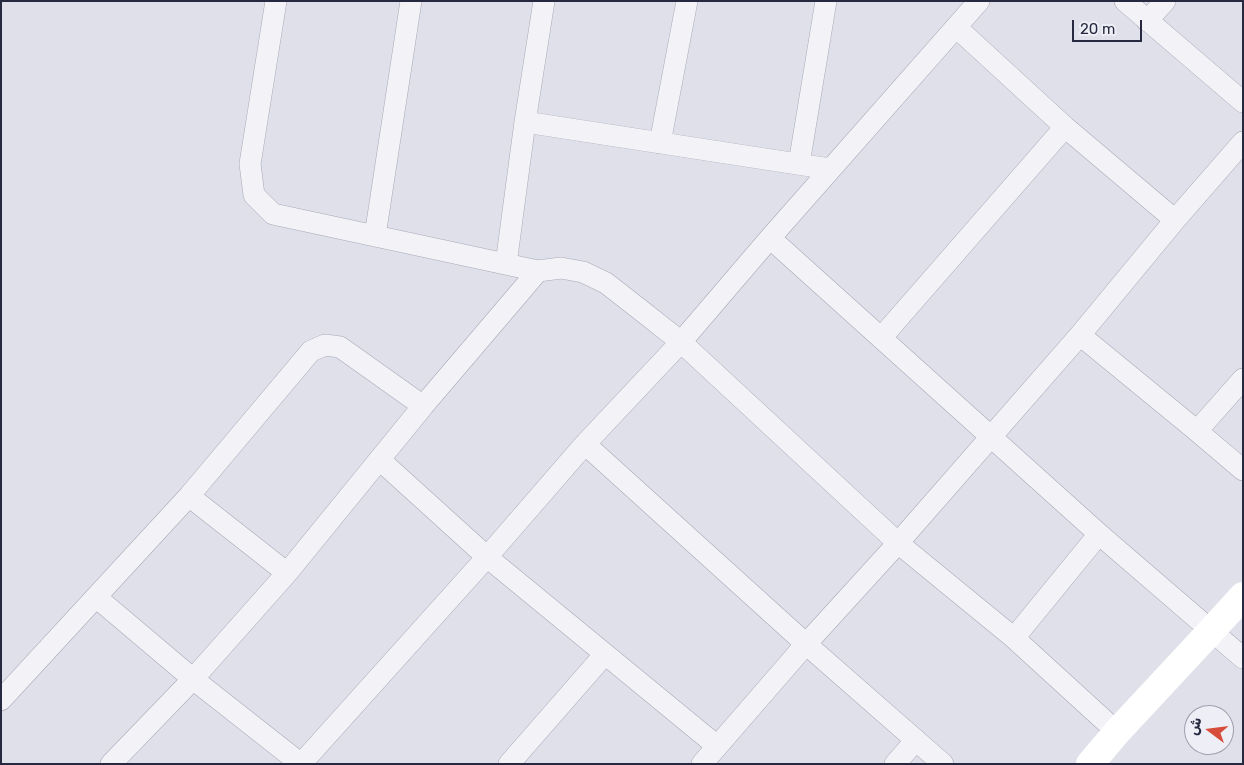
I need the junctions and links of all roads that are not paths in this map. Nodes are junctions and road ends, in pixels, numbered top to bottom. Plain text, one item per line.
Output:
1 (276, 1) edge
2 (411, 1) edge
3 (544, 1) edge
4 (687, 1) edge
5 (826, 1) edge
6 (979, 1) edge
7 (1124, 1) edge
8 (1164, 1) edge
9 (1147, 21) junction
10 (956, 27) junction
11 (1243, 102) edge
12 (525, 122) junction
13 (1065, 127) junction
14 (1243, 142) edge
15 (660, 143) junction
16 (799, 164) junction
17 (830, 169) junction
18 (1175, 220) junction
19 (375, 236) junction
20 (770, 238) junction
21 (506, 264) junction
22 (538, 271) junction
23 (1080, 334) junction
24 (881, 338) junction
25 (680, 342) junction
26 (1243, 379) edge
27 (423, 406) junction
28 (1197, 431) junction
29 (990, 437) junction
30 (585, 444) junction
31 (380, 460) junction
32 (1243, 470) edge
33 (189, 496) junction
34 (1099, 534) junction
35 (898, 543) junction
36 (487, 557) junction
37 (287, 573) junction
38 (1243, 596) edge
39 (96, 597) junction
40 (1211, 632) junction
41 (1014, 638) junction
42 (806, 644) junction
43 (605, 654) junction
44 (1243, 658) edge
45 (193, 679) junction
46 (1, 700) edge
47 (1117, 732) junction
48 (916, 740) junction
49 (717, 746) junction
50 (111, 764) edge
51 (301, 764) edge
52 (509, 764) edge
53 (702, 764) edge
54 (895, 764) edge
55 (943, 764) edge
56 (1090, 764) edge

1 - 19 street
2 - 19 street
3 - 12 street
4 - 15 street
5 - 16 street
6 - 10 street
7 - 9 street
8 - 9 street
9 - 11 street
10 - 13 street
10 - 17 street
12 - 15 street
12 - 21 street
13 - 18 street
13 - 24 street
14 - 18 street
15 - 16 street
16 - 17 street
17 - 20 street
18 - 23 street
19 - 21 street
20 - 24 street
20 - 25 street
21 - 22 street
22 - 25 street
22 - 27 street
23 - 28 street
23 - 29 street
24 - 29 street
25 - 30 street
25 - 35 street
26 - 28 street
27 - 31 street
27 - 33 street
28 - 32 street
29 - 34 street
29 - 35 street
30 - 36 street
30 - 42 street
31 - 36 street
31 - 37 street
33 - 37 street
33 - 39 street
34 - 40 street
34 - 41 street
35 - 41 street
35 - 42 street
36 - 43 street
36 - 51 street
37 - 45 street
38 - 40 main road
39 - 45 street
39 - 46 street
40 - 44 street
40 - 47 main road
41 - 47 street
42 - 48 street
42 - 49 street
43 - 49 street
43 - 52 street
45 - 50 street
45 - 51 street
47 - 56 main road
48 - 54 street
48 - 55 street
49 - 53 street

